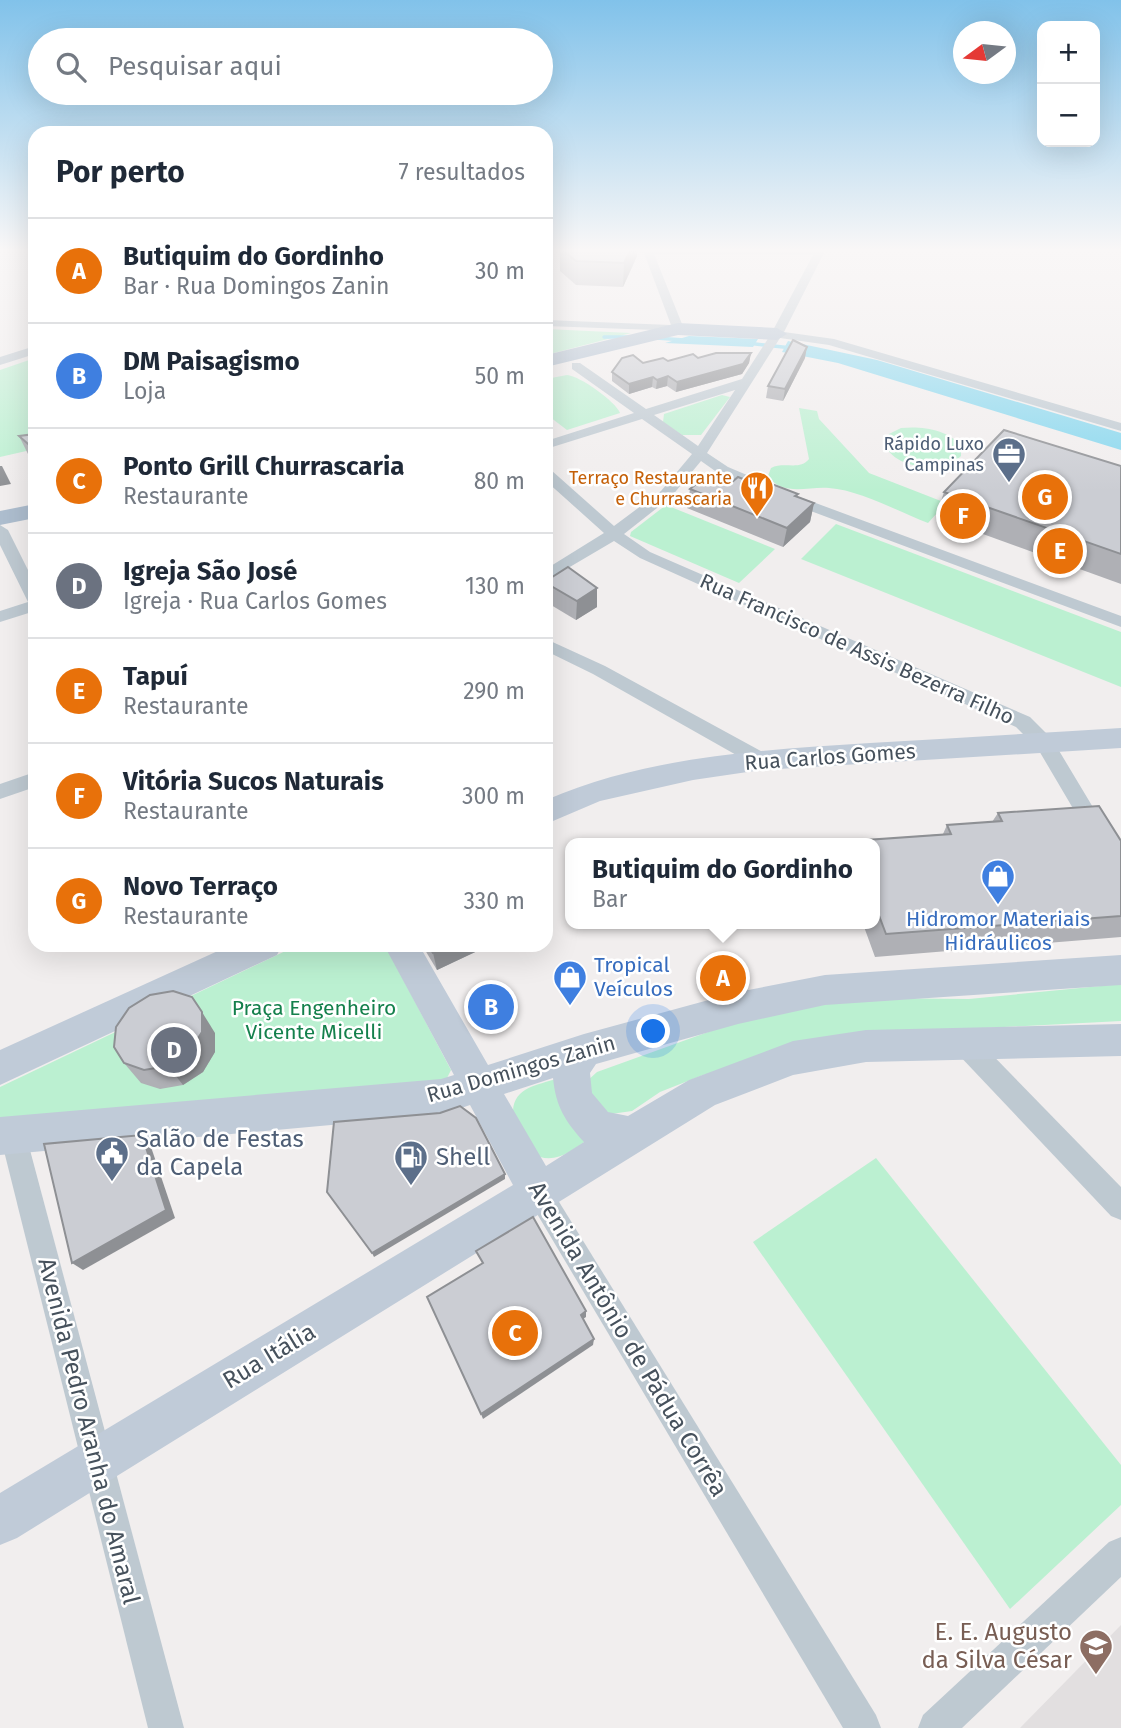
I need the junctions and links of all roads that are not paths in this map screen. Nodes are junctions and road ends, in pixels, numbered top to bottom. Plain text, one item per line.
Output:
1 (649, 330) edge
2 (778, 330) edge
3 (670, 331) junction
4 (775, 336) junction
5 (28, 352) edge
6 (590, 354) junction
7 (553, 360) edge
8 (0, 361) edge
9 (553, 370) edge
10 (749, 381) junction
11 (642, 415) junction
12 (1121, 427) edge
13 (553, 443) edge
14 (699, 455) junction
15 (553, 479) edge
16 (28, 499) edge
17 (0, 504) edge
18 (28, 512) edge
19 (0, 518) edge
20 (0, 530) edge
21 (614, 534) junction
22 (553, 572) edge
23 (28, 586) edge
24 (28, 607) edge
25 (0, 617) edge
26 (1121, 622) edge
27 (553, 647) edge
28 (1121, 738) edge
29 (1045, 744) junction
30 (761, 760) junction
31 (28, 782) edge
32 (0, 792) edge
33 (553, 810) edge
34 (1121, 872) edge
35 (250, 952) edge
36 (405, 952) edge
37 (1121, 970) edge
38 (1121, 1040) edge
39 (965, 1044) junction
40 (584, 1051) junction
41 (0, 1068) edge
42 (478, 1085) junction
43 (6, 1135) edge
44 (630, 1135) junction
45 (539, 1193) junction
46 (1121, 1206) edge
47 (97, 1462) junction
48 (0, 1521) edge
49 (1121, 1554) edge
50 (166, 1728) edge
51 (863, 1728) edge
52 (936, 1728) edge

1 - 3 street
2 - 4 street
3 - 4 main road
3 - 6 main road
4 - 10 street
4 - 12 street
5 - 8 street
6 - 7 main road
6 - 9 main road
6 - 11 street
10 - 11 street
10 - 14 street
11 - 13 street
11 - 14 street
14 - 21 street
14 - 26 street
15 - 21 street, Rua Francisco de Assis Bezerra Filho
16 - 17 main road
18 - 19 main road
20 - 23 street
21 - 22 street
21 - 29 street, Rua Francisco de Assis Bezerra Filho
24 - 25 street
27 - 30 street
28 - 29 street, Rua Carlos Gomes
29 - 30 street, Rua Carlos Gomes
29 - 34 street, Rua Francisco de Assis Bezerra Filho
30 - 33 street, Rua Carlos Gomes
31 - 32 street
35 - 41 street
36 - 42 street, Avenida Antônio de Pádua Corrêa
37 - 40 street, Rua Domingos Zanin
38 - 39 street
39 - 44 street
39 - 46 street
40 - 42 street, Rua Domingos Zanin
40 - 44 street
42 - 43 street, Rua Domingos Zanin
42 - 45 street, Avenida Antônio de Pádua Corrêa
43 - 47 street, Avenida Pedro Aranha do Amaral
44 - 45 street
45 - 47 street, Rua Itália
45 - 51 street, Avenida Antônio de Pádua Corrêa
47 - 48 street, Rua Itália
47 - 50 street, Avenida Pedro Aranha do Amaral
49 - 52 street

